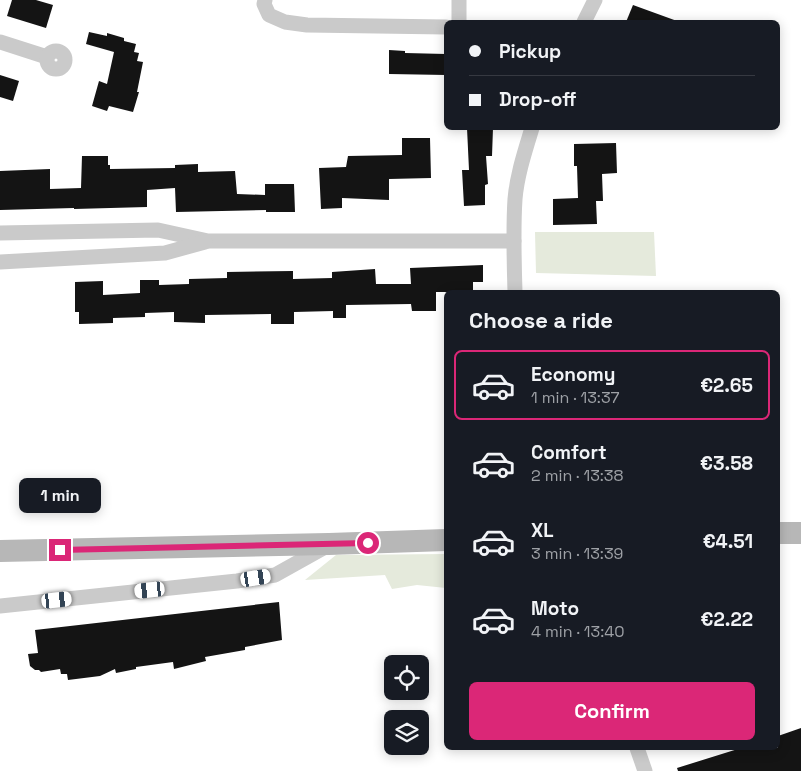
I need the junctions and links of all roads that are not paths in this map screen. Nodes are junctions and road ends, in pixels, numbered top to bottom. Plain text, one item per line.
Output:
1 (264, 0) edge
2 (459, 0) edge
3 (595, 0) edge
4 (459, 20) edge
5 (585, 20) edge
6 (444, 27) edge
7 (0, 42) edge
8 (47, 57) dead end
9 (531, 130) edge
10 (0, 233) edge
11 (208, 241) junction
12 (514, 241) junction
13 (0, 262) edge
14 (515, 290) edge
15 (780, 533) edge
16 (801, 533) edge
17 (444, 540) edge
18 (329, 544) junction
19 (0, 551) edge
20 (0, 606) edge
21 (638, 750) edge
22 (645, 771) edge

1 - 6 street
2 - 4 street
3 - 5 street
7 - 8 street
9 - 12 street
10 - 11 street
11 - 12 street
11 - 13 street
12 - 14 street
15 - 16 main road
17 - 18 main road
18 - 19 main road
18 - 20 street
21 - 22 street

